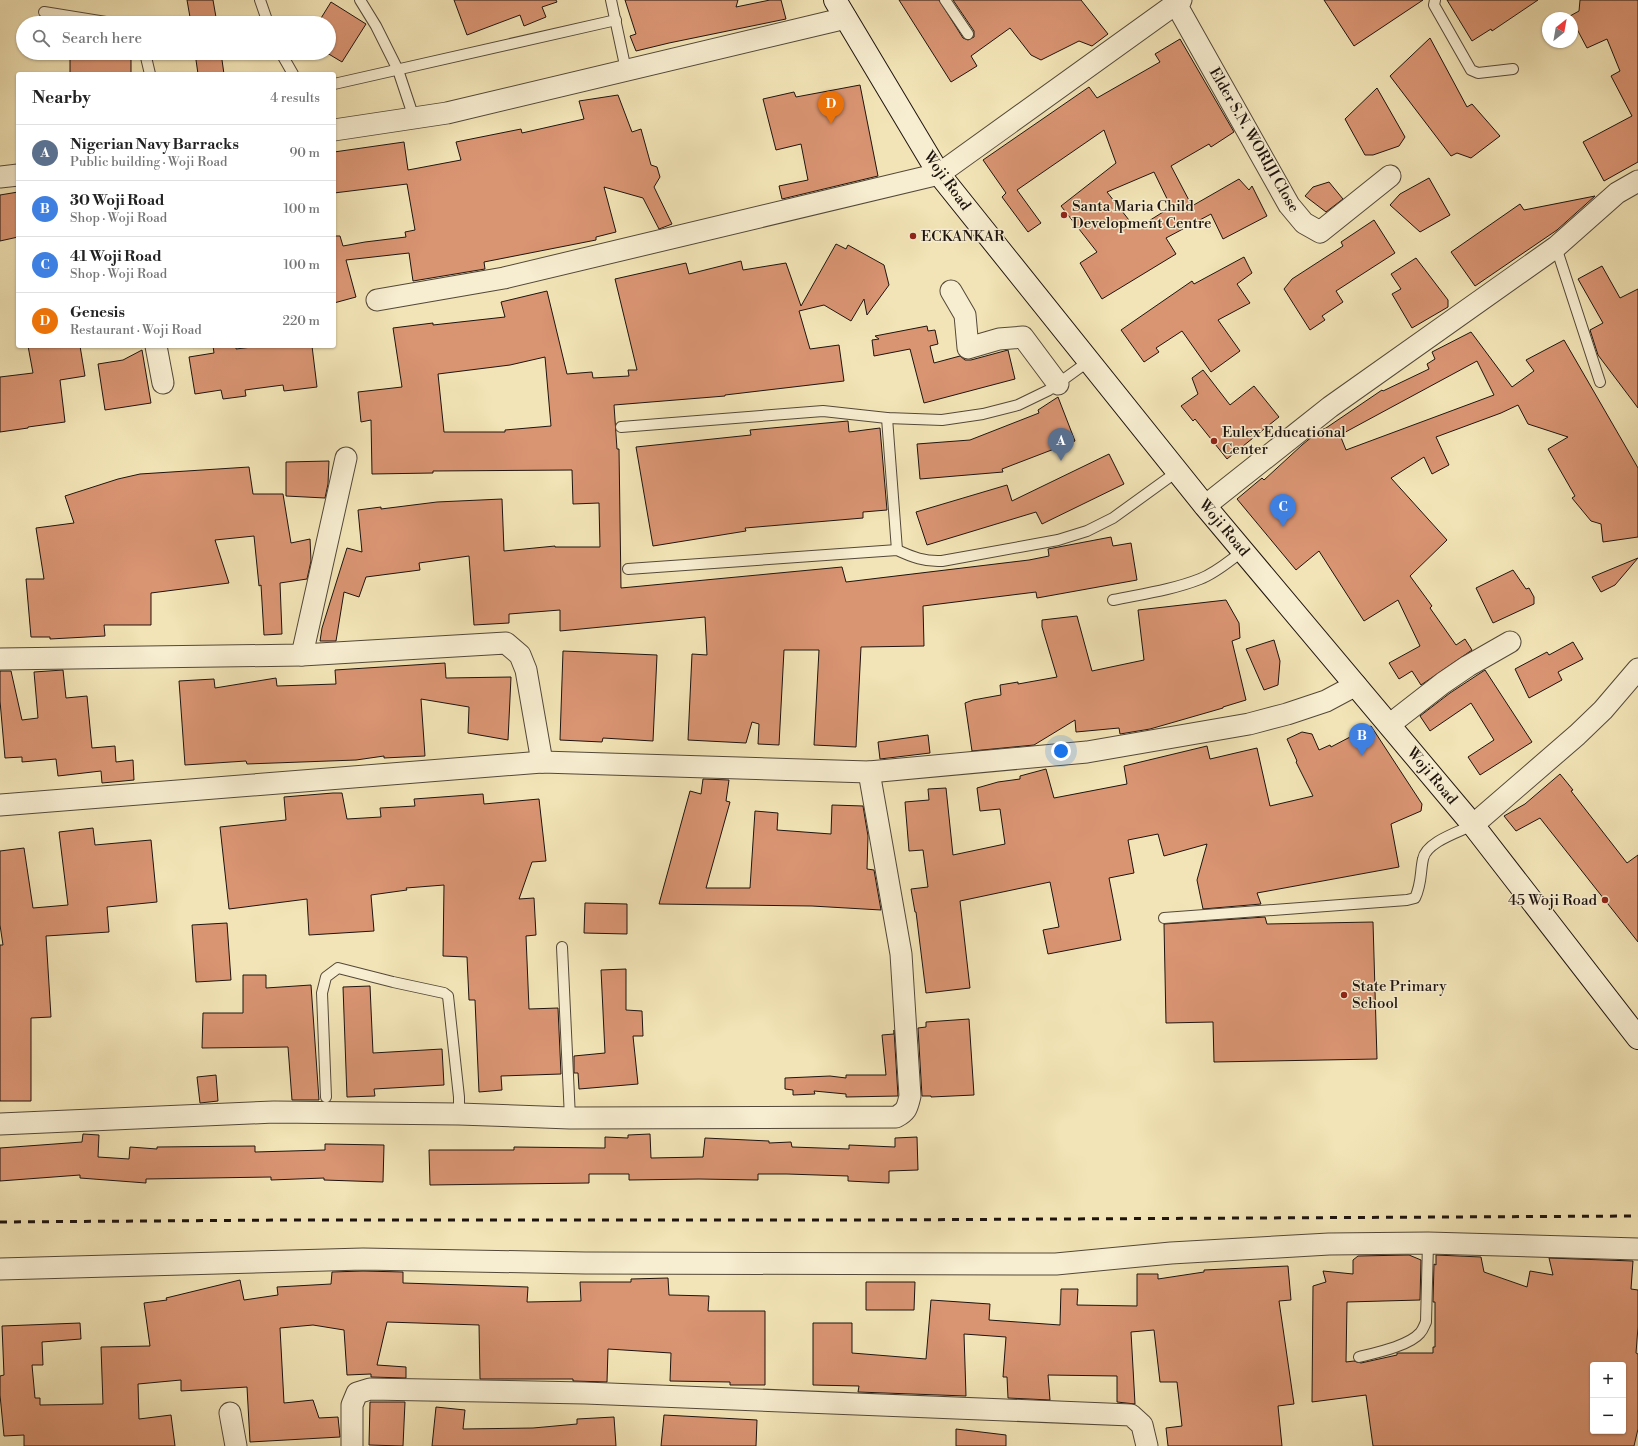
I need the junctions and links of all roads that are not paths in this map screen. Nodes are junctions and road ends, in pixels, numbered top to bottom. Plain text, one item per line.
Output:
1 (260, 0) edge
2 (360, 0) edge
3 (611, 0) edge
4 (945, 0) edge
5 (1435, 0) edge
6 (1178, 2) edge
7 (840, 9) edge
8 (44, 12) dead end
9 (69, 16) edge
10 (266, 16) edge
11 (616, 20) junction
12 (968, 34) dead end
13 (147, 60) edge
14 (285, 60) edge
15 (1513, 69) dead end
16 (398, 70) junction
17 (626, 70) junction
18 (150, 72) edge
19 (292, 72) edge
20 (336, 84) edge
21 (414, 118) junction
22 (336, 130) edge
23 (939, 174) junction
24 (1390, 176) dead end
25 (1638, 181) edge
26 (1556, 247) junction
27 (951, 291) dead end
28 (377, 300) dead end
29 (156, 348) edge
30 (1089, 361) junction
31 (1600, 382) dead end
32 (162, 383) dead end
33 (1058, 384) junction
34 (887, 418) junction
35 (621, 427) dead end
36 (346, 458) dead end
37 (1178, 471) junction
38 (1205, 506) junction
39 (897, 550) junction
40 (1243, 551) junction
41 (628, 568) dead end
42 (1113, 600) dead end
43 (1510, 642) dead end
44 (302, 655) junction
45 (0, 659) edge
46 (1638, 669) edge
47 (1356, 685) junction
48 (1389, 725) junction
49 (542, 762) junction
50 (869, 772) junction
51 (0, 805) edge
52 (1473, 825) junction
53 (1164, 918) dead end
54 (562, 947) dead end
55 (1638, 1038) edge
56 (326, 1096) dead end
57 (459, 1114) junction
58 (570, 1118) junction
59 (0, 1124) edge
60 (1428, 1243) junction
61 (1638, 1249) edge
62 (0, 1269) edge
63 (1359, 1357) dead end
64 (230, 1413) dead end
65 (236, 1446) edge
66 (352, 1446) edge
67 (1147, 1446) edge

1 - 10 lane
2 - 16 lane
3 - 11 lane
4 - 12 lane
5 - 15 lane
6 - 23 street
6 - 24 street, Elder S.N. WORIJI Close
7 - 17 street
7 - 23 main road, Woji Road
8 - 9 lane
11 - 16 lane
11 - 17 lane
13 - 18 lane
14 - 19 lane
16 - 20 lane
16 - 21 lane
17 - 21 street
21 - 22 street
23 - 28 street
23 - 30 main road, Woji Road
25 - 26 street
26 - 31 lane
26 - 38 street
27 - 33 street
29 - 32 street
30 - 33 lane
30 - 37 main road, Woji Road
33 - 34 lane
34 - 35 lane
34 - 39 lane
36 - 44 street
37 - 38 main road, Woji Road
37 - 39 lane
38 - 40 main road, Woji Road
39 - 41 lane
40 - 42 lane
40 - 47 main road, Woji Road
43 - 48 street
44 - 45 street
44 - 49 street
46 - 52 street
47 - 48 main road, Woji Road
47 - 50 street
48 - 52 main road, Woji Road
49 - 50 street
49 - 51 street
50 - 58 street
52 - 53 lane
52 - 55 main road, Woji Road
54 - 58 lane
56 - 57 lane
57 - 58 street
57 - 59 street
60 - 61 street
60 - 62 street
60 - 63 lane
64 - 65 street
66 - 67 street

